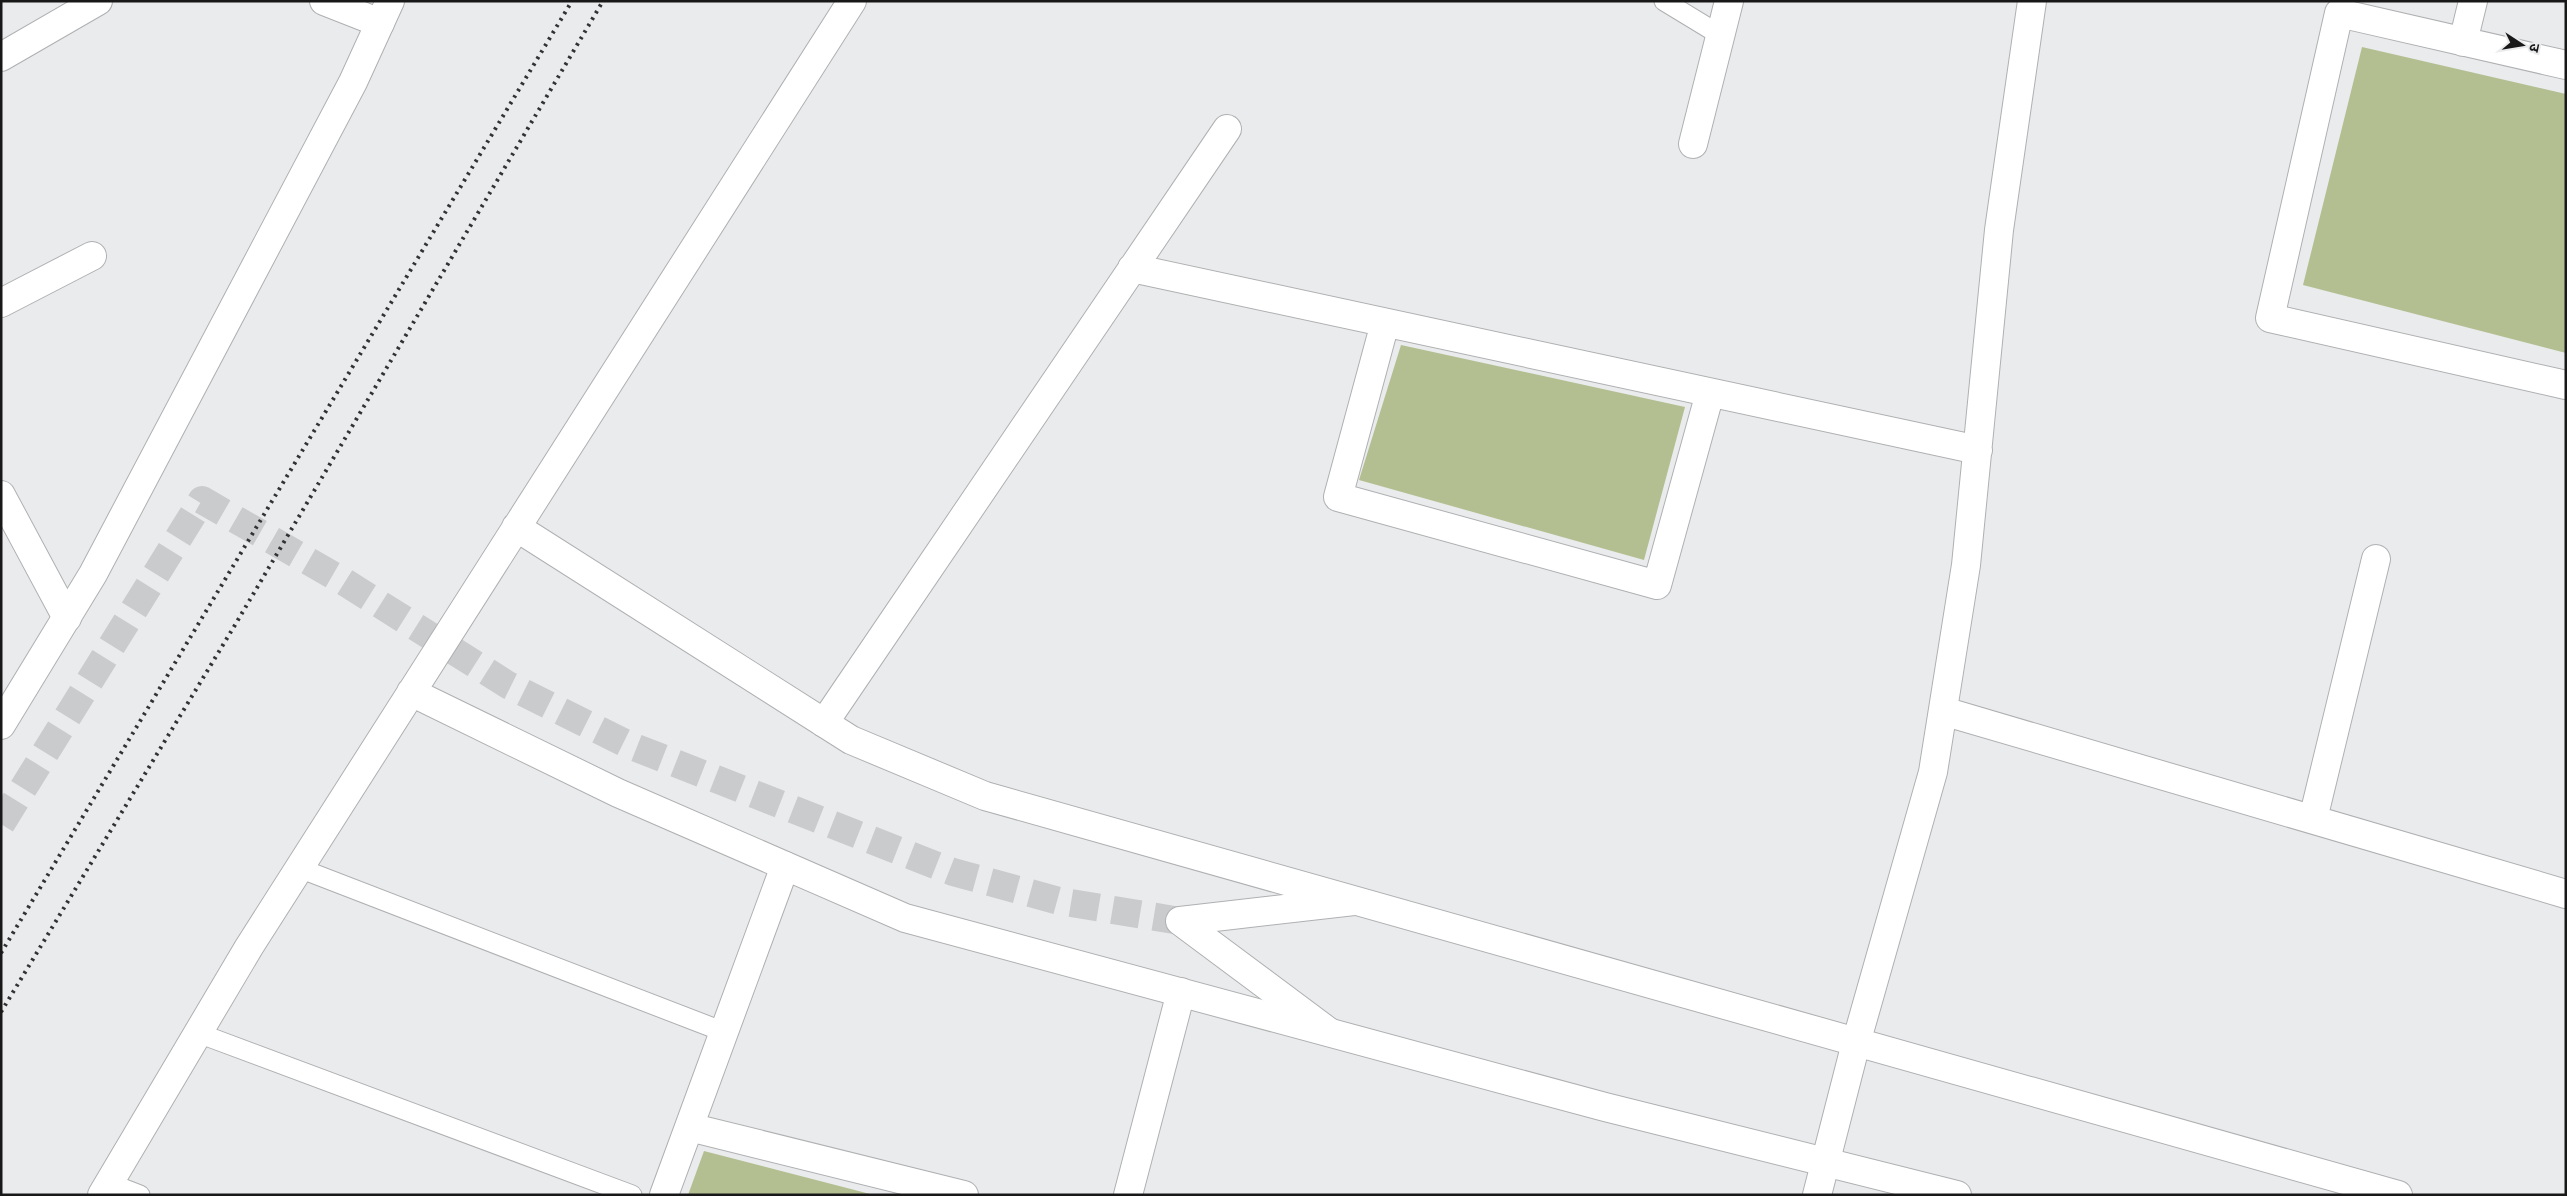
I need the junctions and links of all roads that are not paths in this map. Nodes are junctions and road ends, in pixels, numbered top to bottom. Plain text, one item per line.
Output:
1 (98, 1) edge
2 (324, 1) edge
3 (852, 1) edge
4 (1664, 1) edge
5 (1729, 1) edge
6 (2032, 1) edge
7 (2473, 1) edge
8 (385, 12) edge
9 (1720, 35) junction
10 (2463, 42) junction
11 (1, 57) edge
12 (2566, 65) edge
13 (1227, 129) dead end
14 (1693, 144) dead end
15 (92, 256) dead end
16 (1132, 268) junction
17 (1, 303) edge
18 (1385, 323) junction
19 (2566, 385) edge
20 (1710, 393) junction
21 (1978, 450) junction
22 (1, 495) edge
23 (516, 527) junction
24 (2376, 560) dead end
25 (67, 618) junction
26 (411, 692) junction
27 (1943, 711) junction
28 (824, 723) junction
29 (1, 725) edge
30 (2313, 820) junction
31 (786, 866) junction
32 (299, 868) junction
33 (2566, 894) edge
34 (1354, 901) junction
35 (1181, 992) junction
36 (724, 1032) junction
37 (1329, 1032) junction
38 (198, 1033) junction
39 (1856, 1043) junction
40 (689, 1127) junction
41 (1826, 1162) junction
42 (106, 1189) edge
43 (916, 1189) edge
44 (140, 1195) edge
45 (632, 1195) edge
46 (664, 1195) edge
47 (964, 1195) edge
48 (1128, 1195) edge
49 (1817, 1195) edge
50 (1957, 1195) edge
51 (2398, 1195) edge

1 - 11 street
2 - 8 street
3 - 23 street
4 - 9 lane
5 - 9 street
6 - 21 street
7 - 10 street
8 - 25 street
9 - 14 street
10 - 12 street
10 - 19 street
13 - 16 street
15 - 17 street
16 - 18 street
16 - 28 street
18 - 20 street
18 - 20 street
20 - 21 street
21 - 27 street
22 - 25 street
23 - 26 street
23 - 28 street
24 - 30 street
25 - 29 street
26 - 31 street
26 - 32 street
27 - 30 street
27 - 39 street
28 - 34 street
30 - 33 street
31 - 35 street
31 - 36 street
32 - 36 lane
32 - 38 street
34 - 37 street
34 - 39 street
35 - 37 street
35 - 48 street
36 - 40 street
37 - 41 street
38 - 42 street
38 - 45 lane
39 - 41 street
39 - 51 street
40 - 43 street
40 - 46 street
41 - 49 street
41 - 50 street
42 - 44 lane
43 - 47 street

